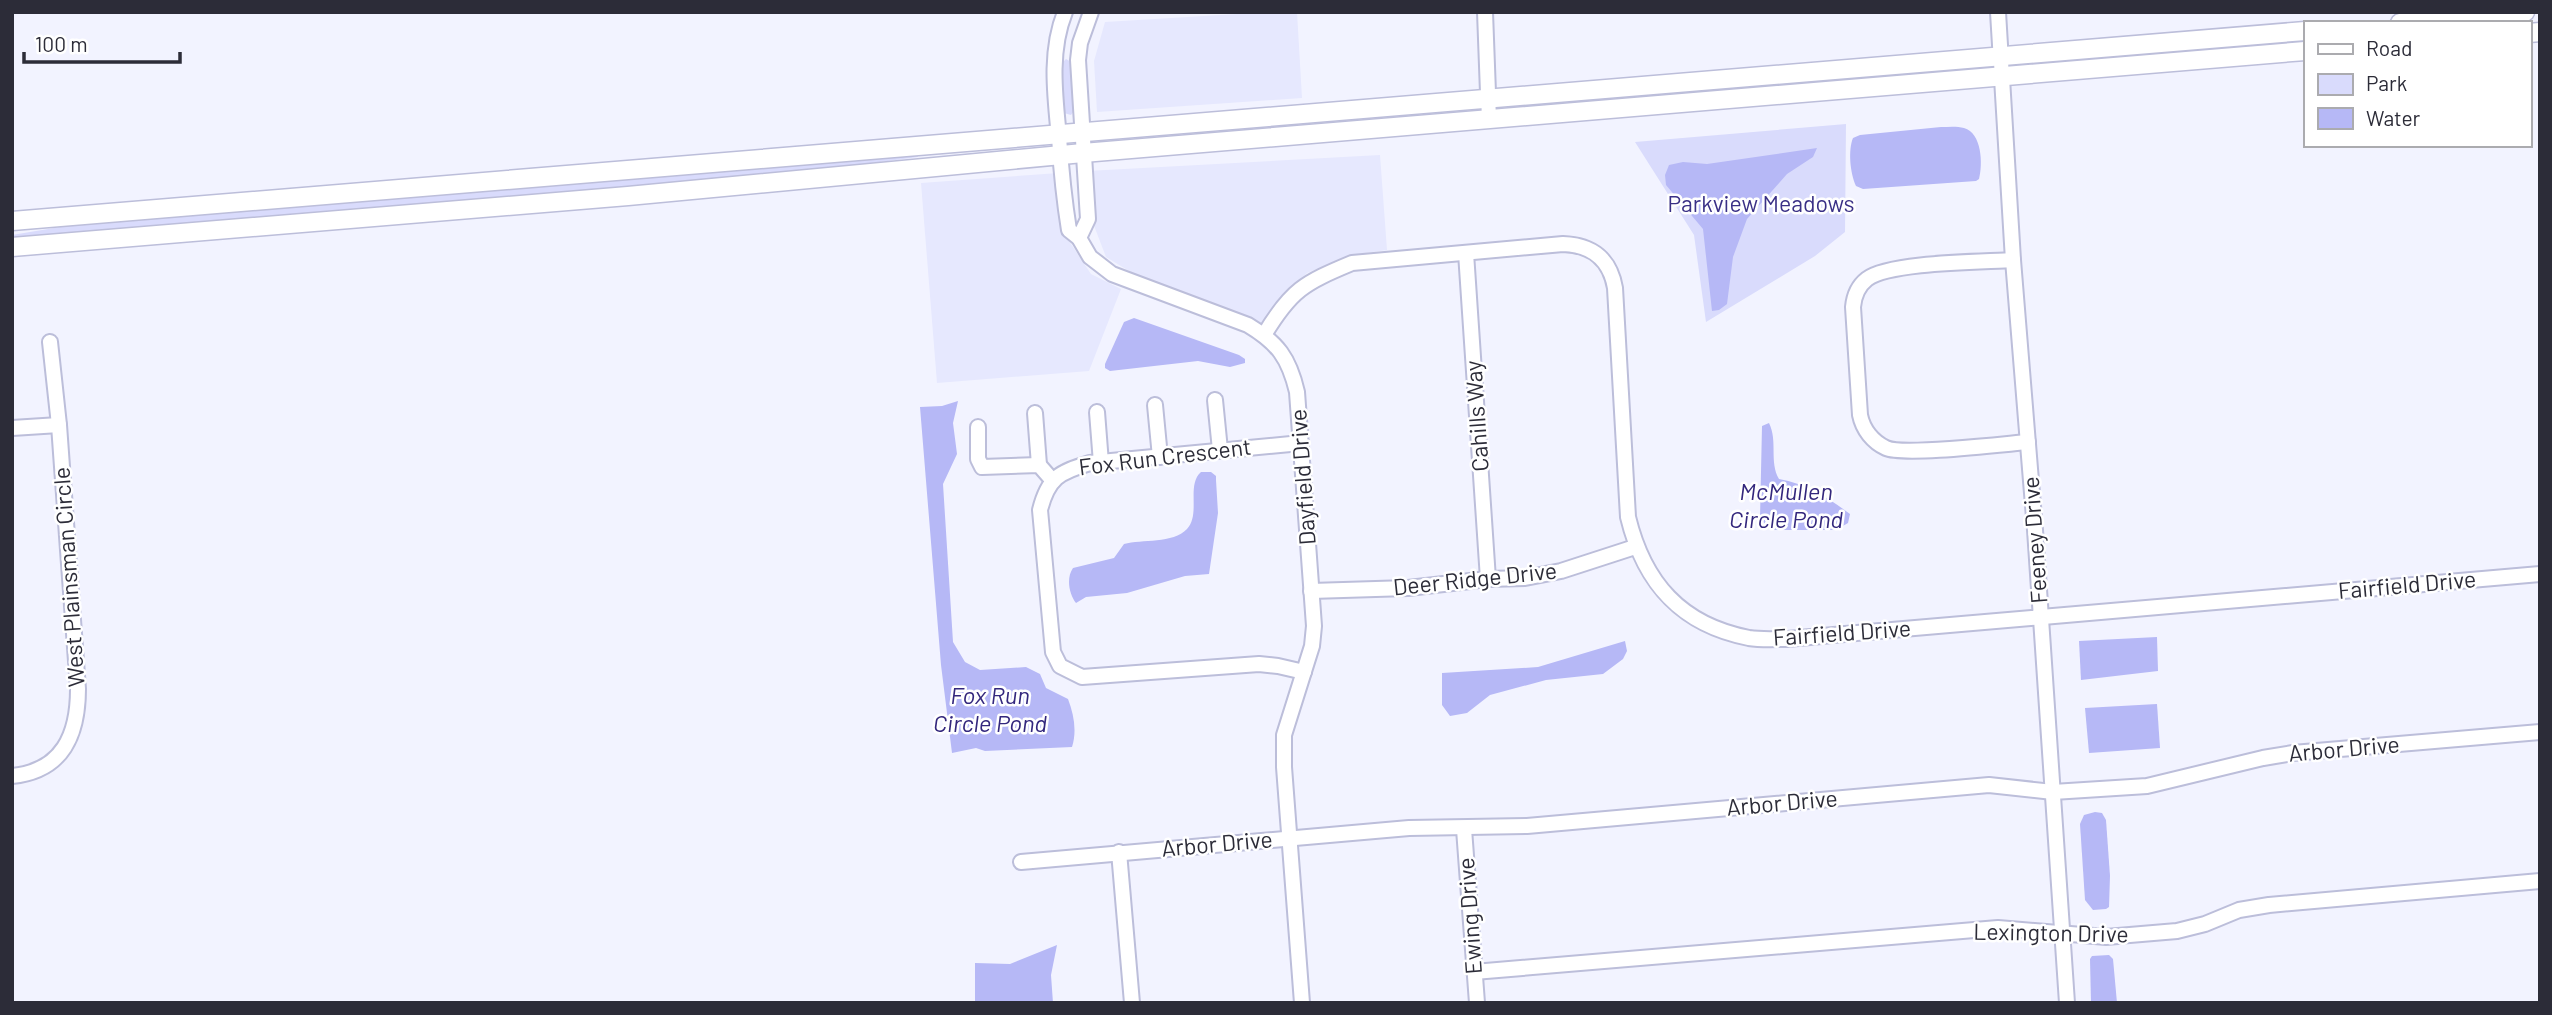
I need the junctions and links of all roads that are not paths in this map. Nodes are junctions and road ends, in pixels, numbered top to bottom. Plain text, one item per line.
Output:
1 (1065, 12) edge
2 (1091, 12) edge
3 (1485, 12) edge
4 (1998, 12) edge
5 (2525, 12) edge
6 (2423, 21) edge
7 (2304, 31) edge
8 (2304, 51) edge
9 (2001, 56) junction
10 (2002, 76) junction
11 (1488, 100) junction
12 (1489, 120) junction
13 (1083, 133) junction
14 (1059, 135) junction
15 (1083, 153) junction
16 (1060, 155) junction
17 (12, 222) edge
18 (1079, 238) junction
19 (12, 247) edge
20 (1466, 253) junction
21 (2013, 260) junction
22 (1264, 335) junction
23 (50, 342) dead end
24 (1215, 400) dead end
25 (1155, 405) dead end
26 (1097, 412) dead end
27 (1035, 413) dead end
28 (59, 425) junction
29 (978, 427) dead end
30 (12, 428) edge
31 (2028, 442) junction
32 (1301, 443) junction
33 (1220, 450) junction
34 (1160, 457) junction
35 (1101, 463) junction
36 (1039, 465) junction
37 (1053, 481) junction
38 (1636, 547) junction
39 (2540, 574) edge
40 (1488, 579) junction
41 (1311, 591) junction
42 (2041, 617) junction
43 (1304, 672) junction
44 (2540, 732) edge
45 (12, 776) edge
46 (2053, 792) junction
47 (1464, 829) junction
48 (1290, 838) junction
49 (1119, 852) junction
50 (1021, 862) dead end
51 (2540, 881) edge
52 (2064, 933) junction
53 (1474, 972) junction
54 (1132, 1003) edge
55 (1302, 1003) edge
56 (1477, 1003) edge
57 (2067, 1003) edge

1 - 14 street, Dayfield Drive
2 - 13 street
3 - 11 street
4 - 9 street, Feeney Drive
5 - 6 main road
7 - 9 main road
8 - 10 main road
9 - 10 street, Feeney Drive
9 - 11 main road
10 - 12 main road
10 - 21 street, Feeney Drive
11 - 12 street
11 - 13 main road
12 - 15 main road
13 - 14 main road
13 - 15 street
14 - 16 street, Dayfield Drive
14 - 17 main road
15 - 16 main road
15 - 18 street
16 - 18 street, Dayfield Drive
16 - 19 main road
18 - 22 street, Dayfield Drive
20 - 22 street, Fairfield Drive
20 - 38 street, Fairfield Drive
20 - 40 street, Cahills Way
21 - 31 street, Feeney Drive
21 - 31 street
22 - 32 street, Dayfield Drive
23 - 28 street, West Plainsman Circle
24 - 33 street
25 - 34 street
26 - 35 street
27 - 36 street
28 - 30 street
28 - 45 street, West Plainsman Circle
29 - 36 street
31 - 42 street, Feeney Drive
32 - 33 street, Fox Run Crescent
32 - 41 street, Dayfield Drive
33 - 34 street, Fox Run Crescent
34 - 35 street, Fox Run Crescent
35 - 37 street, Fox Run Crescent
36 - 37 street
37 - 43 street, Fox Run Crescent
38 - 40 street, Deer Ridge Drive
38 - 42 street, Fairfield Drive
39 - 42 street, Fairfield Drive
40 - 41 street, Deer Ridge Drive
41 - 43 street, Dayfield Drive
42 - 46 street, Feeney Drive
43 - 48 street, Dayfield Drive
44 - 46 street, Arbor Drive
46 - 47 street, Arbor Drive
46 - 52 street, Feeney Drive
47 - 48 street, Arbor Drive
47 - 53 street, Ewing Drive
48 - 49 street, Arbor Drive
48 - 55 street, Dayfield Drive
49 - 50 street, Arbor Drive
49 - 54 street
51 - 52 street, Lexington Drive
52 - 53 street, Lexington Drive
52 - 57 street, Feeney Drive
53 - 56 street, Ewing Drive

